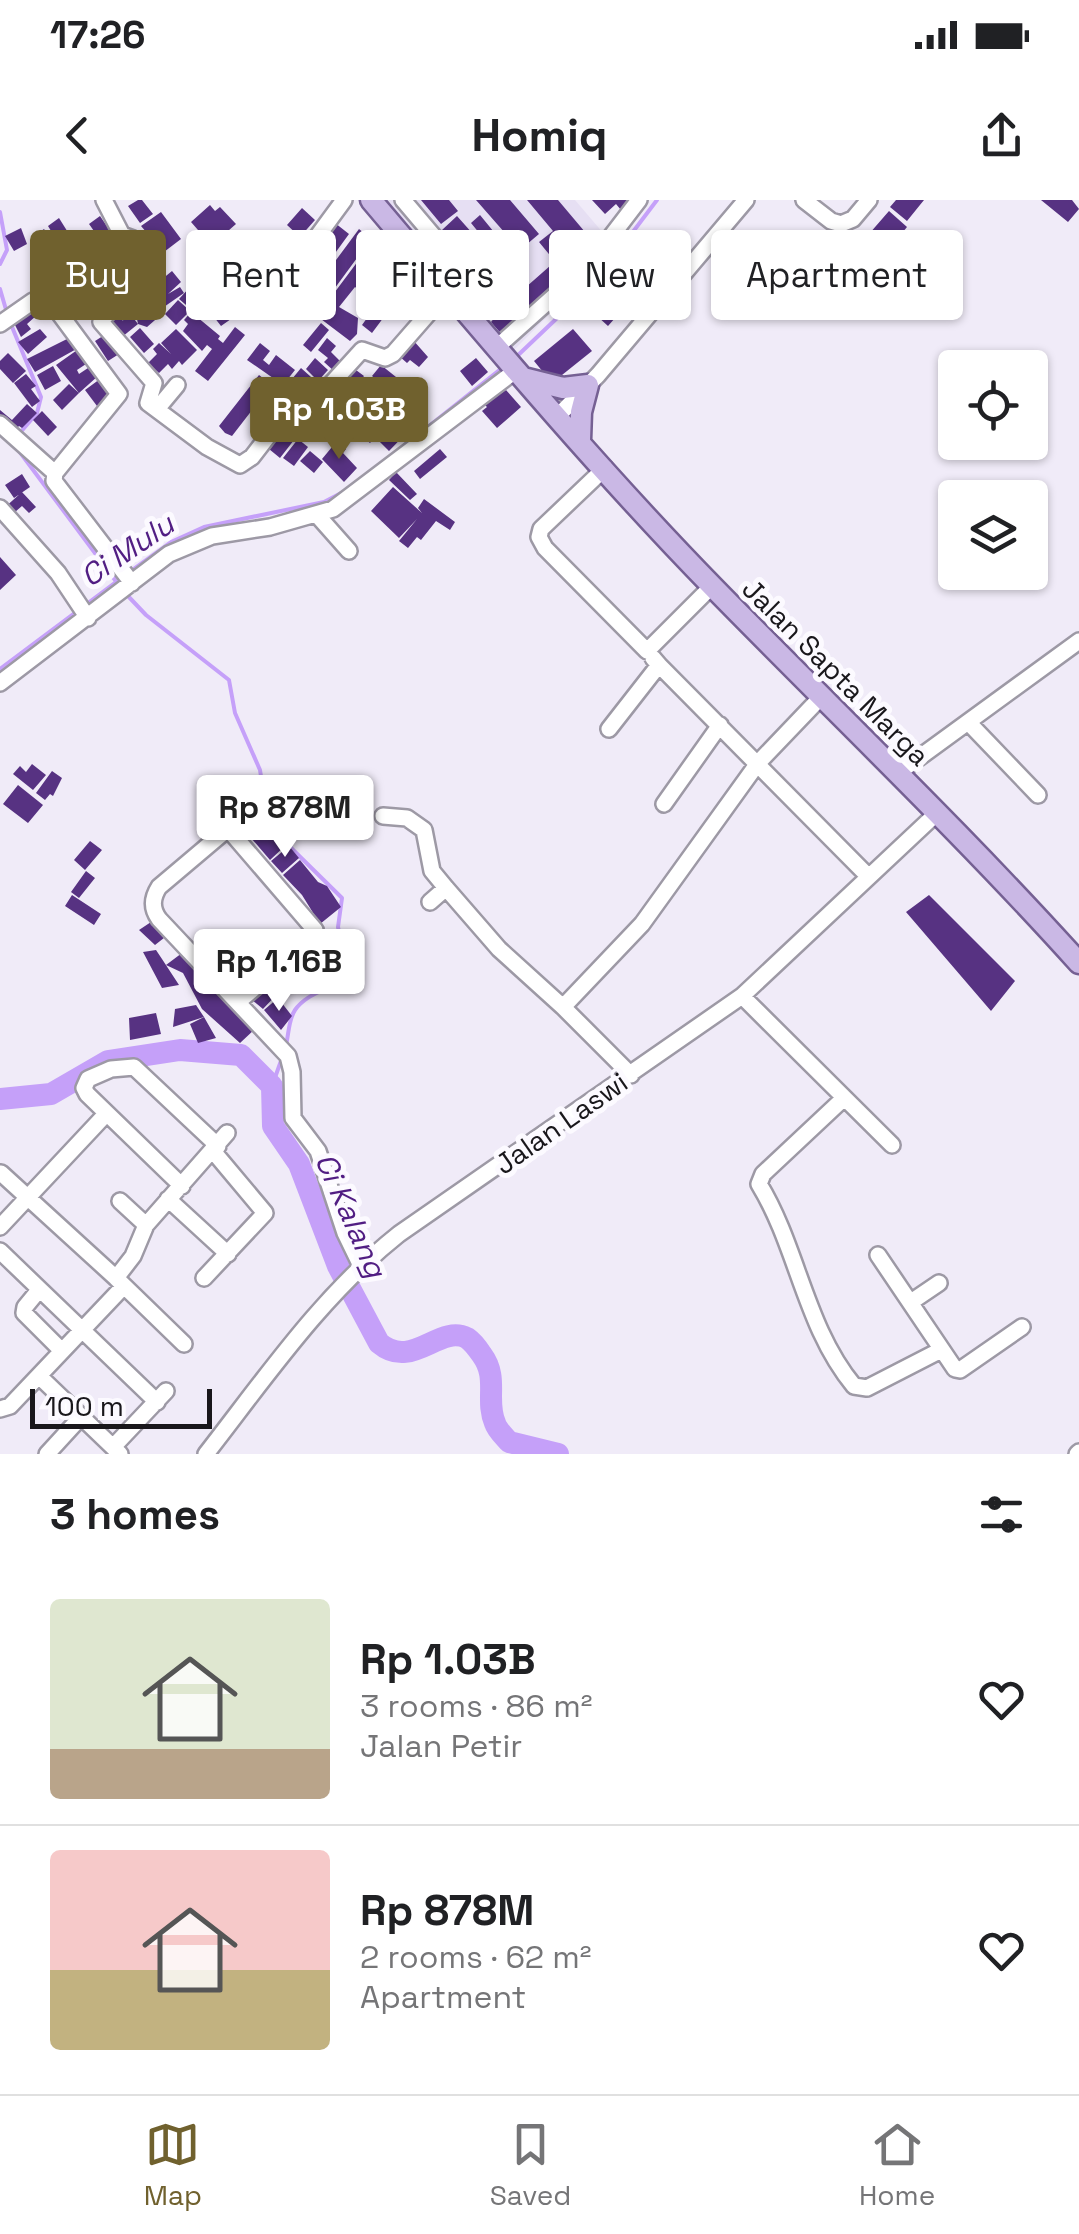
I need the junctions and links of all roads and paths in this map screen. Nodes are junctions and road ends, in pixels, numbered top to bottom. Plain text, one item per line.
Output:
1 (104, 200) edge
2 (344, 200) edge
3 (371, 200) edge
4 (403, 200) edge
5 (639, 200) edge
6 (746, 200) edge
7 (804, 200) edge
8 (869, 200) edge
9 (119, 230) edge
10 (322, 230) edge
11 (396, 230) edge
12 (428, 230) edge
13 (30, 303) edge
14 (65, 320) edge
15 (100, 320) edge
16 (423, 320) edge
17 (472, 320) edge
18 (6, 321) edge
19 (497, 349) junction
20 (517, 372) junction
21 (177, 384) dead end
22 (588, 385) junction
23 (157, 409) junction
24 (558, 416) junction
25 (0, 424) edge
26 (580, 440) junction
27 (604, 468) junction
28 (55, 473) junction
29 (0, 508) edge
30 (318, 516) junction
31 (349, 551) dead end
32 (126, 582) junction
33 (712, 586) junction
34 (83, 612) junction
35 (1079, 641) edge
36 (647, 651) junction
37 (659, 665) junction
38 (0, 683) edge
39 (822, 696) junction
40 (968, 722) junction
41 (720, 725) junction
42 (609, 728) dead end
43 (758, 764) junction
44 (898, 773) junction
45 (1038, 795) dead end
46 (664, 804) dead end
47 (937, 812) junction
48 (243, 816) dead end
49 (384, 816) dead end
50 (229, 830) junction
51 (868, 876) junction
52 (446, 888) junction
53 (430, 902) dead end
54 (1079, 963) edge
55 (742, 996) junction
56 (238, 1002) junction
57 (564, 1007) junction
58 (631, 1075) junction
59 (843, 1099) junction
60 (106, 1114) junction
61 (220, 1143) junction
62 (892, 1145) dead end
63 (1, 1172) edge
64 (182, 1186) junction
65 (28, 1196) junction
66 (168, 1198) junction
67 (120, 1200) dead end
68 (146, 1225) junction
69 (0, 1227) edge
70 (0, 1251) edge
71 (228, 1254) junction
72 (878, 1254) dead end
73 (358, 1269) junction
74 (204, 1278) dead end
75 (119, 1283) junction
76 (939, 1283) dead end
77 (39, 1290) junction
78 (910, 1302) junction
79 (1022, 1327) dead end
80 (83, 1330) junction
81 (184, 1344) dead end
82 (941, 1350) junction
83 (62, 1351) junction
84 (39, 1376) junction
85 (0, 1409) edge
86 (80, 1418) junction
87 (116, 1451) edge
88 (46, 1454) edge
89 (206, 1454) edge

1 - 9 street
2 - 10 street
3 - 11 main road, Jalan Sapta Marga
4 - 12 street
5 - 19 street
6 - 22 street
7 - 8 street
13 - 18 street
14 - 28 street
15 - 23 street
16 - 23 street
17 - 19 main road, Jalan Sapta Marga
19 - 20 main road, Jalan Sapta Marga
20 - 22 main road
20 - 24 main road, Jalan Sapta Marga
20 - 30 street
21 - 23 street
22 - 24 street
22 - 26 main road
24 - 26 main road, Jalan Sapta Marga
25 - 28 street
26 - 27 main road, Jalan Sapta Marga
27 - 33 main road, Jalan Sapta Marga
27 - 36 street
28 - 32 street
29 - 34 street
30 - 31 street
30 - 32 street
32 - 34 street
33 - 36 street
33 - 39 main road, Jalan Sapta Marga
34 - 38 street
35 - 40 street
36 - 37 street
37 - 41 street
37 - 42 street
39 - 43 street
39 - 44 main road, Jalan Sapta Marga
40 - 44 street
40 - 45 street
41 - 43 street
41 - 46 street
43 - 51 street
43 - 57 street
44 - 47 main road, Jalan Sapta Marga
47 - 51 street, Jalan Laswi
47 - 54 main road, Jalan Sapta Marga
48 - 50 street
49 - 52 street
50 - 56 street
50 - 56 street
51 - 55 street, Jalan Laswi
52 - 53 street
52 - 57 street
55 - 58 street, Jalan Laswi
55 - 59 street
56 - 73 street
57 - 58 street
58 - 73 street, Jalan Laswi
59 - 62 street
59 - 82 street
60 - 61 street
60 - 64 street
60 - 65 street
61 - 64 street
61 - 71 street
63 - 65 street
64 - 66 street
65 - 69 street
65 - 75 street
66 - 68 street
66 - 71 street
67 - 68 street
68 - 75 street
70 - 77 street
71 - 74 street
72 - 78 street
73 - 89 street, Jalan Laswi
75 - 80 street
75 - 81 street
76 - 78 street
77 - 80 street
77 - 83 street
78 - 82 street
79 - 82 street
80 - 83 street
80 - 87 street
83 - 84 street
84 - 85 street
84 - 86 street
86 - 87 street
86 - 88 street

